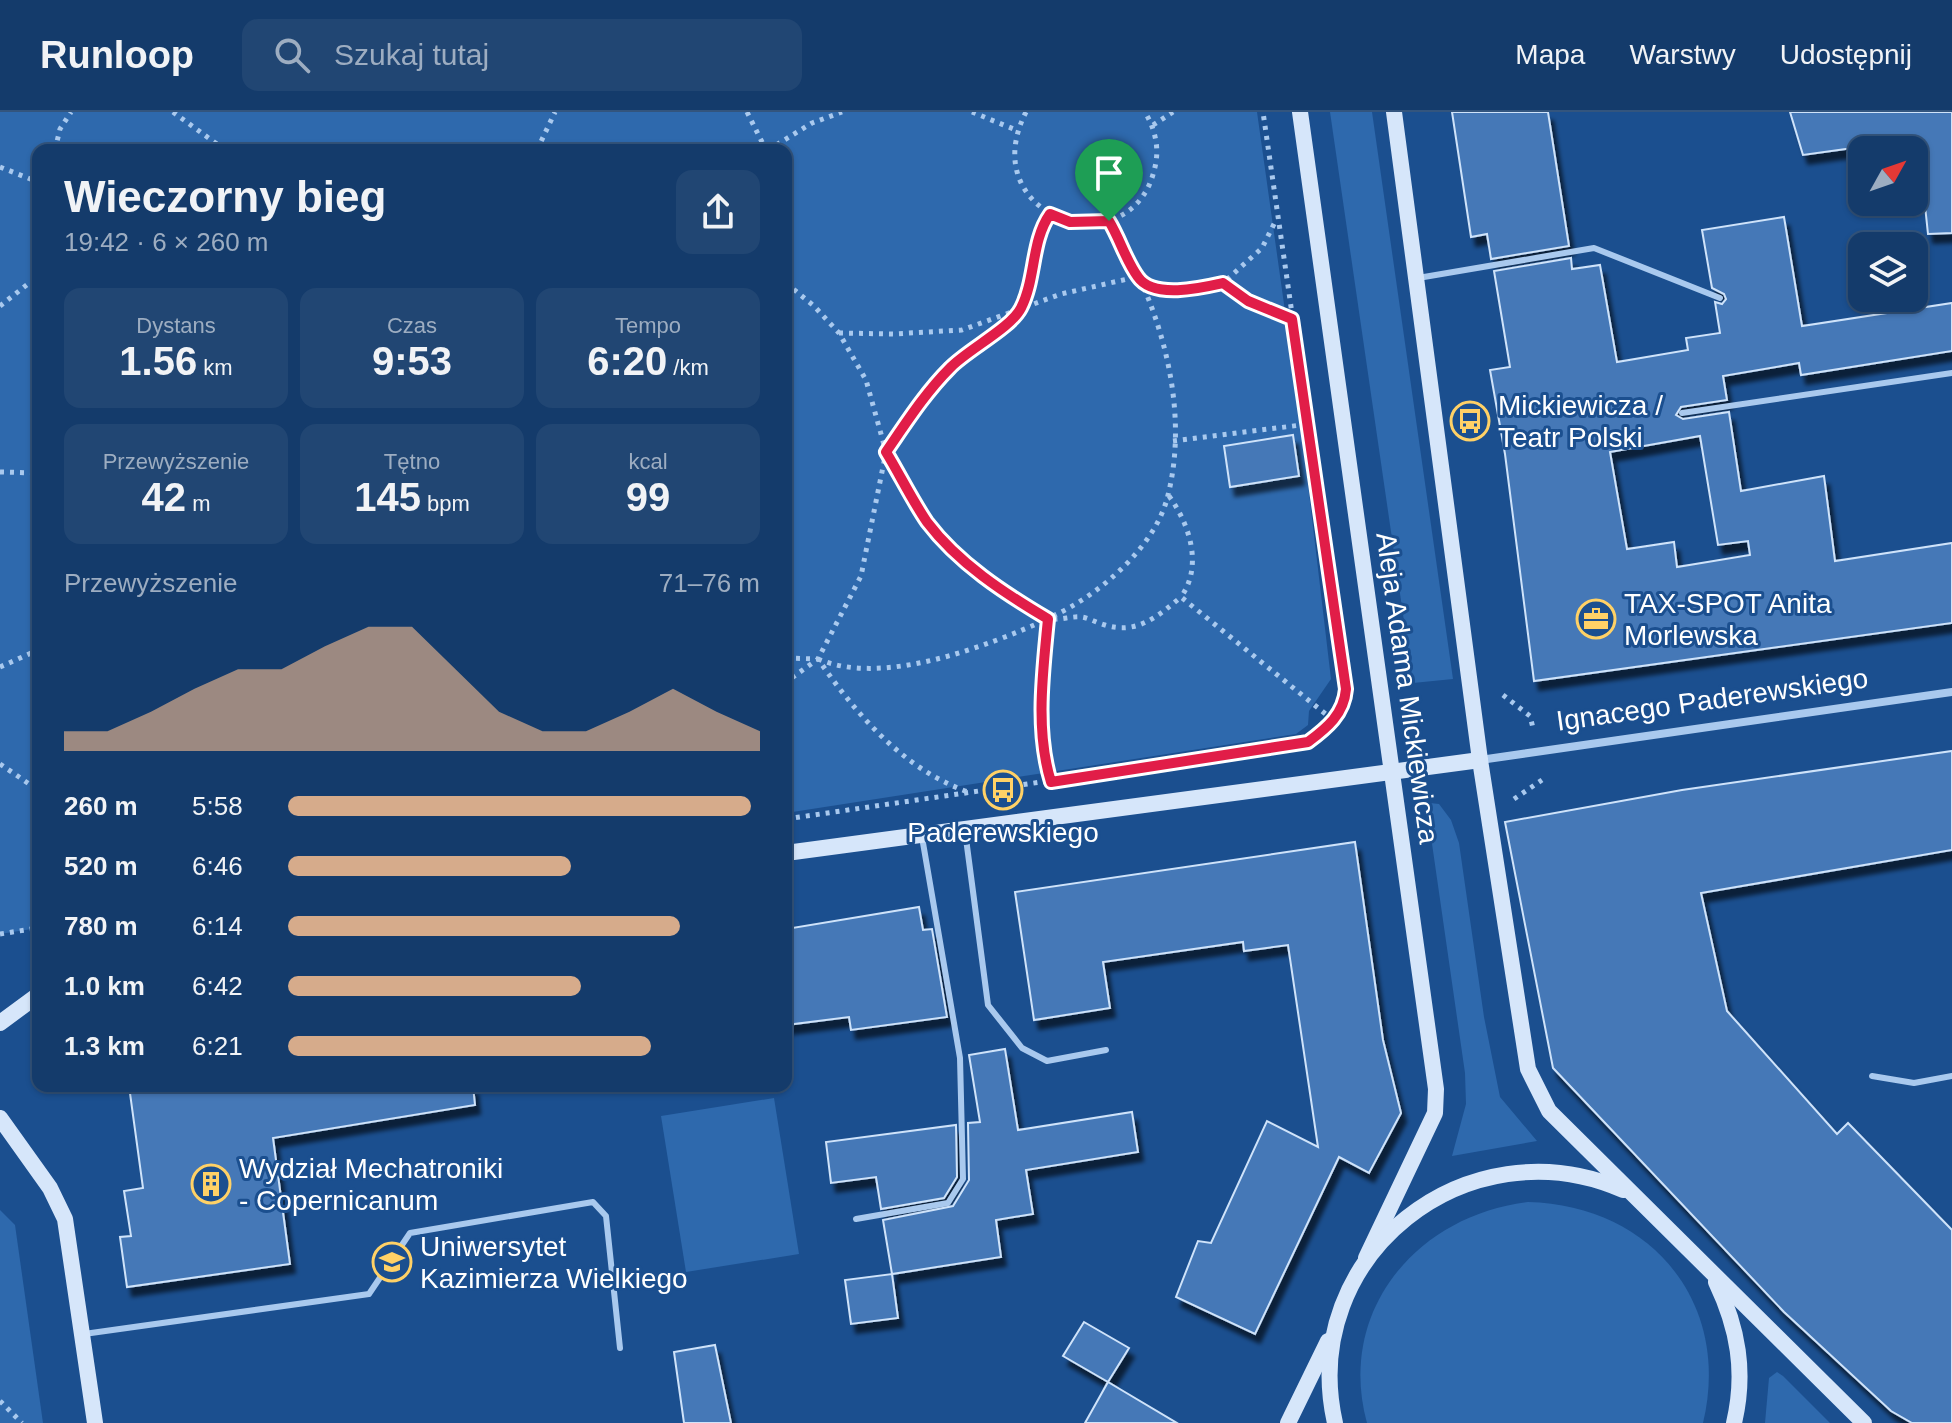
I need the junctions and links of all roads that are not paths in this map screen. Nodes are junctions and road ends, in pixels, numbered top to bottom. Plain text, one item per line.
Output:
1 (1300, 112) edge
2 (1394, 112) edge
3 (1418, 278) junction
4 (1720, 298) dead end
5 (1952, 373) edge
6 (1682, 413) dead end
7 (1952, 692) edge
8 (1480, 760) junction
9 (1394, 772) junction
10 (965, 827) junction
11 (921, 834) junction
12 (792, 852) edge
13 (32, 999) edge
14 (0, 1023) edge
15 (1106, 1050) dead end
16 (1872, 1076) dead end
17 (1952, 1076) edge
18 (0, 1118) edge
19 (1632, 1194) junction
20 (856, 1219) dead end
21 (1366, 1258) junction
22 (1712, 1273) junction
23 (1335, 1325) junction
24 (81, 1334) junction
25 (620, 1348) dead end
26 (95, 1423) edge
27 (1288, 1423) edge
28 (1335, 1423) edge
29 (1734, 1423) edge
30 (1864, 1423) edge

1 - 9 street, Aleja Adama Mickiewicza
2 - 3 street
3 - 4 lane
3 - 8 street
5 - 6 lane
7 - 8 street, Ignacego Paderewskiego
8 - 9 street
8 - 19 street
9 - 10 street
9 - 21 street, Aleja Adama Mickiewicza
10 - 11 street
10 - 15 lane
11 - 12 street
11 - 20 lane
13 - 14 street
16 - 17 lane
18 - 24 street
19 - 21 street
19 - 22 street
21 - 23 street, Aleja Adama Mickiewicza
22 - 29 street
22 - 30 street
23 - 27 street, Aleja Adama Mickiewicza
23 - 28 street
24 - 25 lane
24 - 26 street

